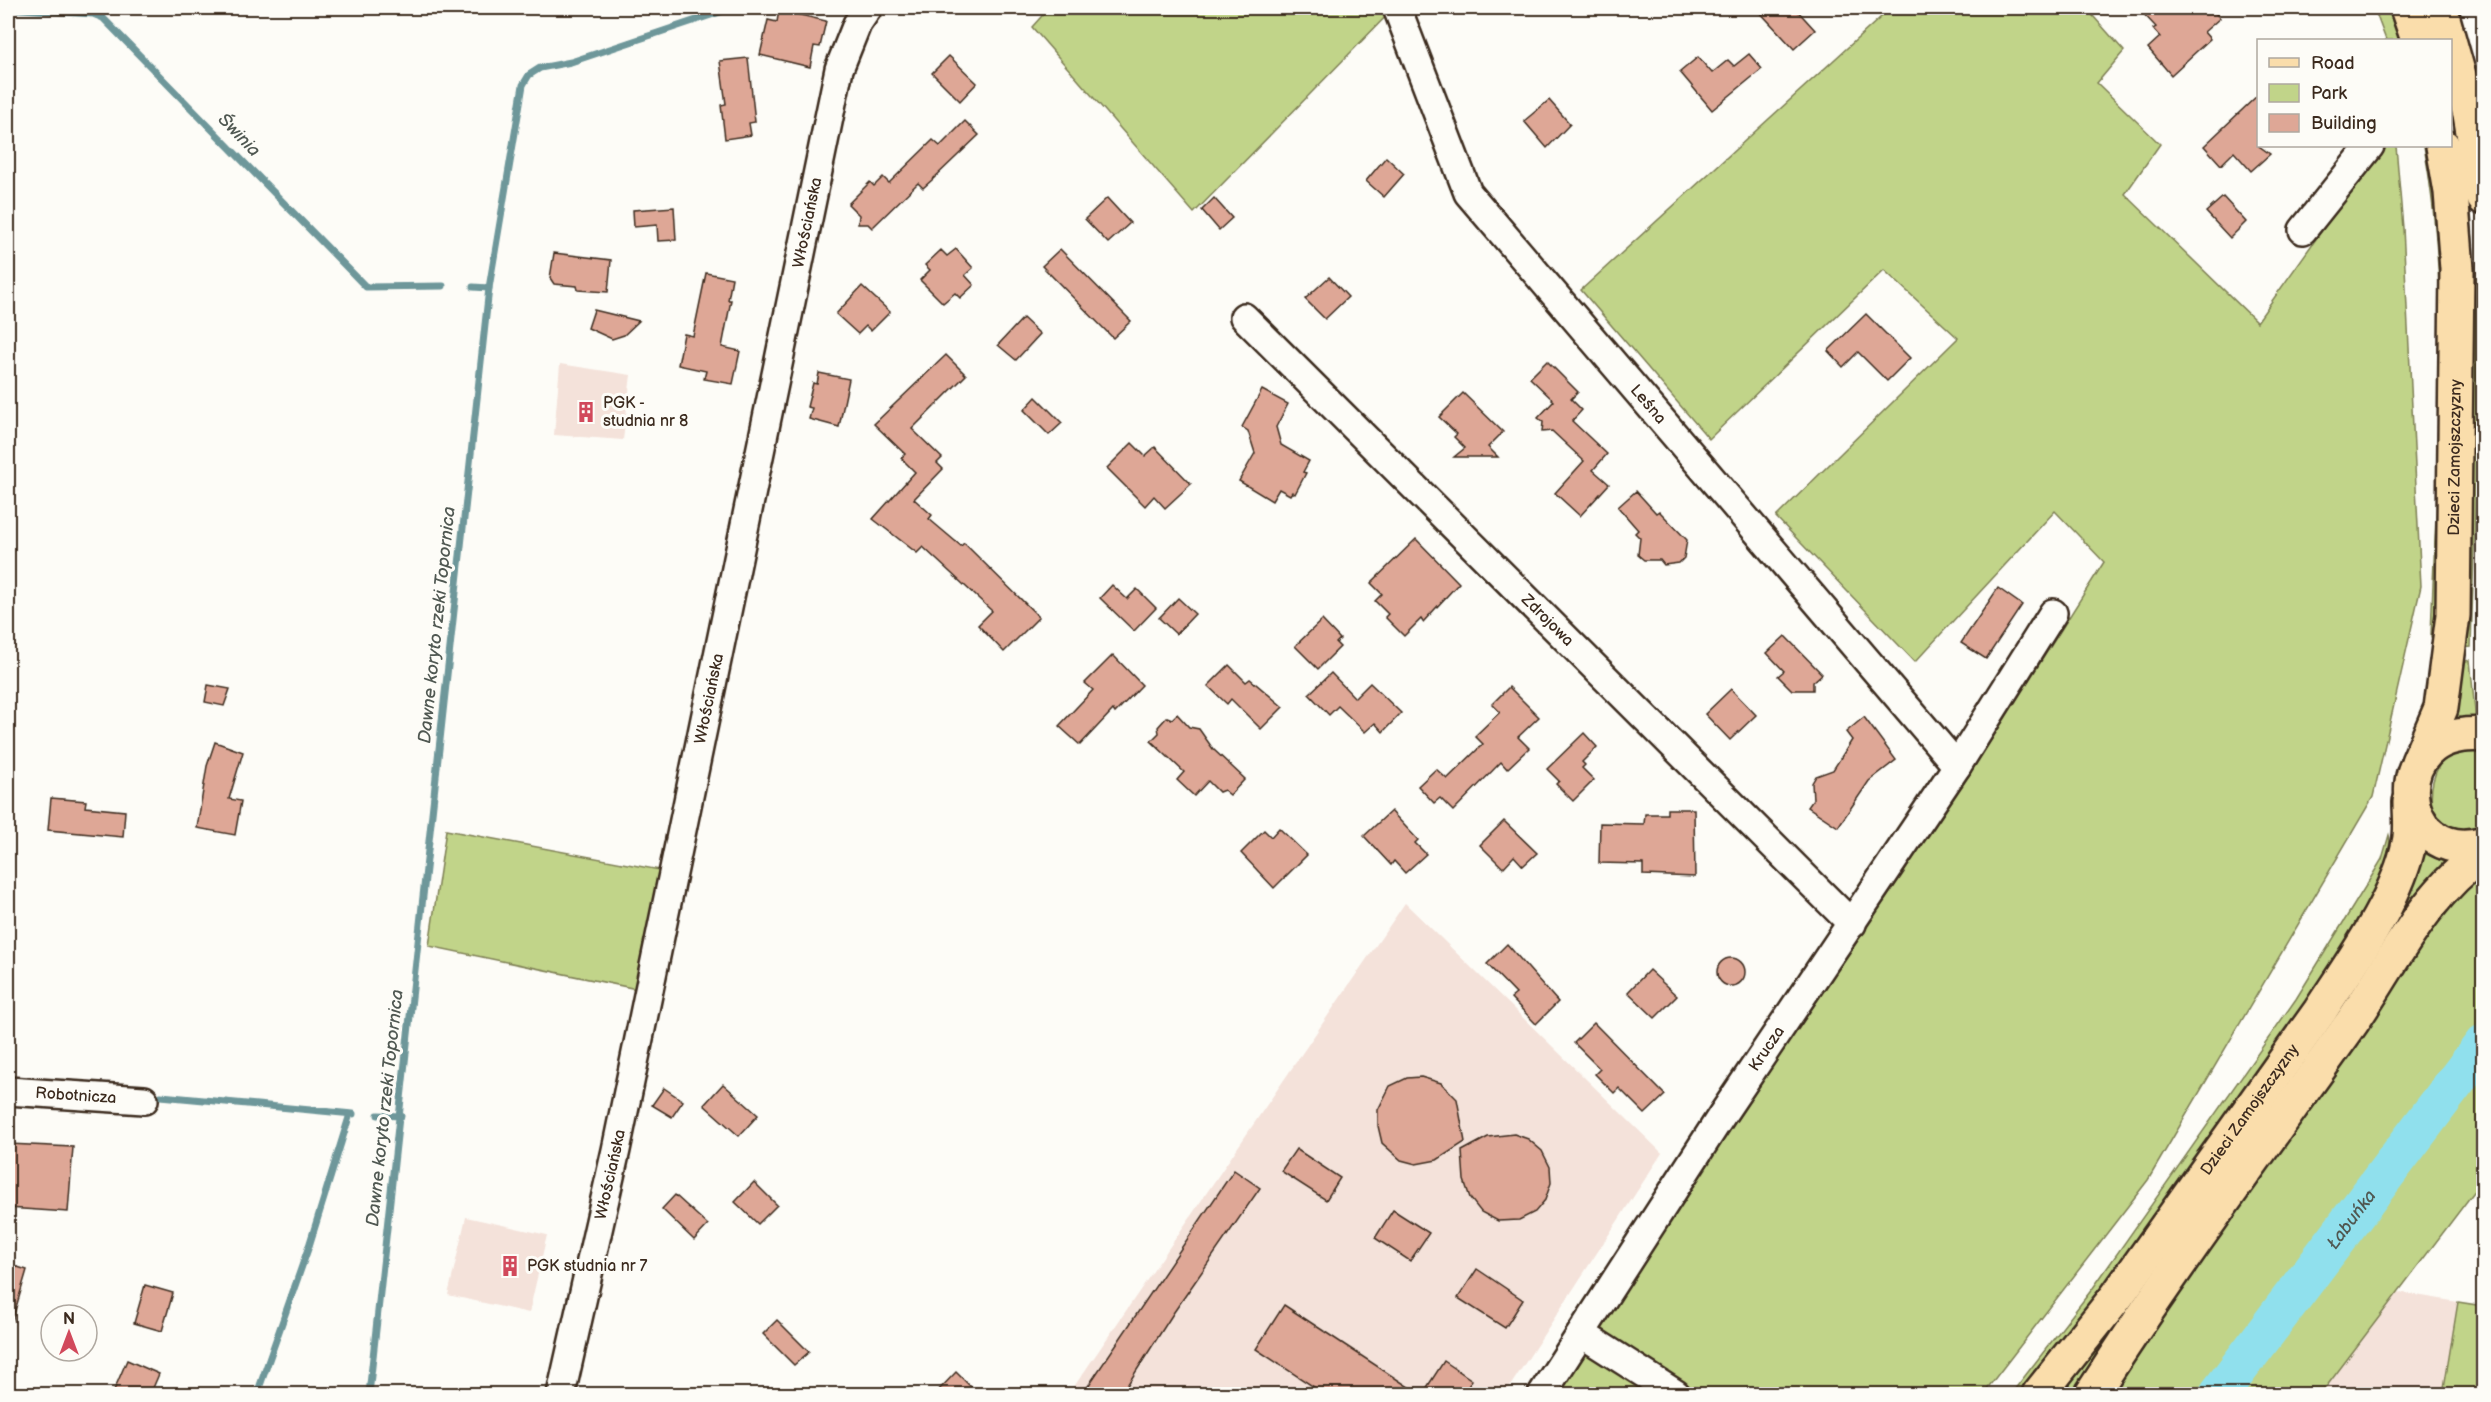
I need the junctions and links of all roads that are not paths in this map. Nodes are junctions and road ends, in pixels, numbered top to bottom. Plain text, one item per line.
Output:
1 (868, 8) edge
2 (1397, 8) edge
3 (2407, 8) edge
4 (2440, 8) edge
5 (2418, 39) edge
6 (2449, 39) edge
7 (2452, 50) edge
8 (2369, 147) edge
9 (2443, 147) edge
10 (2484, 198) edge
11 (2303, 230) dead end
12 (1244, 316) dead end
13 (2053, 613) dead end
14 (2484, 735) edge
15 (2418, 762) junction
16 (1957, 766) junction
17 (2410, 802) junction
18 (2484, 843) edge
19 (2484, 853) edge
20 (1852, 924) junction
21 (8, 1091) edge
22 (144, 1100) dead end
23 (1582, 1335) junction
24 (561, 1395) edge
25 (1542, 1395) edge
26 (1677, 1395) edge
27 (2039, 1395) edge
28 (2092, 1395) edge

1 - 24 street, Włościańska
2 - 16 street, Leśna
3 - 5 main road
4 - 6 main road
7 - 10 main road
8 - 11 street
9 - 15 main road, Dzieci Zamojszczyzny
12 - 20 street, Zdrojowa
13 - 16 street, Krucza
14 - 15 main road
15 - 17 main road, Dzieci Zamojszczyzny
16 - 20 street, Krucza
17 - 18 main road
17 - 27 main road, Dzieci Zamojszczyzny
19 - 28 main road, Dzieci Zamojszczyzny
20 - 23 street, Krucza
21 - 22 street, Robotnicza
23 - 25 street, Krucza
23 - 26 street

